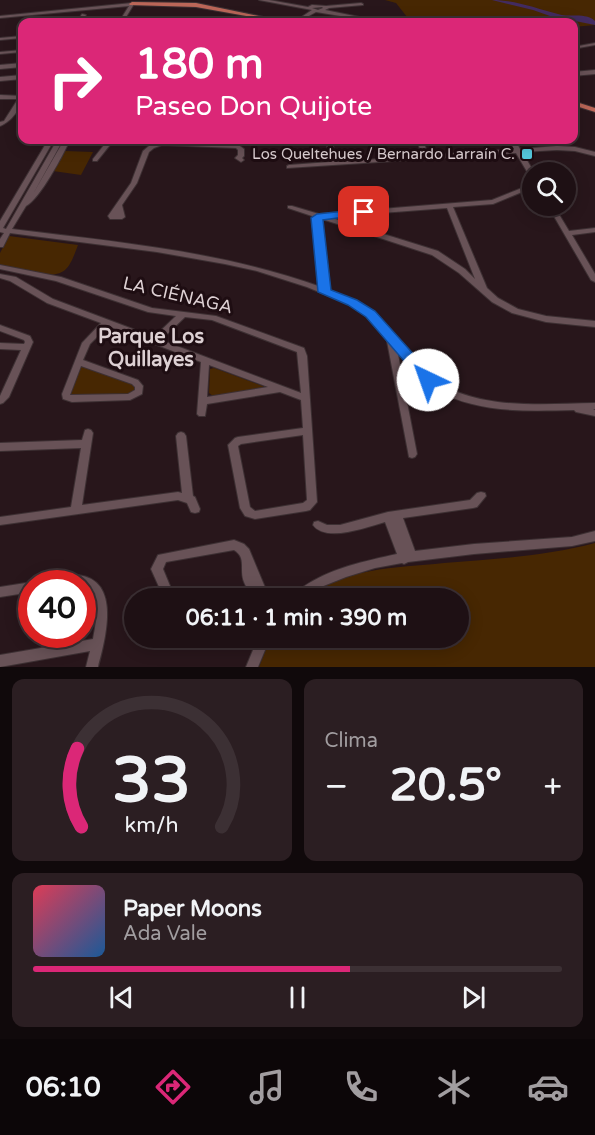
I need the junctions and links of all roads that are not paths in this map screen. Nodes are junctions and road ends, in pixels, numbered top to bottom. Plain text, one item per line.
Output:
1 (261, 0) edge
2 (310, 0) edge
3 (136, 2) edge
4 (361, 4) dead end
5 (312, 8) junction
6 (324, 9) junction
7 (76, 10) junction
8 (50, 13) junction
9 (39, 14) junction
10 (84, 15) dead end
11 (0, 16) edge
12 (39, 18) edge
13 (44, 18) edge
14 (82, 18) edge
15 (124, 18) edge
16 (129, 18) edge
17 (264, 18) edge
18 (301, 18) edge
19 (364, 18) edge
20 (18, 36) edge
21 (0, 38) edge
22 (579, 39) dead end
23 (595, 44) edge
24 (586, 45) junction
25 (578, 47) edge
26 (595, 50) edge
27 (18, 51) edge
28 (0, 53) edge
29 (18, 65) edge
30 (0, 67) edge
31 (595, 72) edge
32 (578, 74) edge
33 (18, 77) edge
34 (0, 79) edge
35 (0, 97) edge
36 (18, 98) edge
37 (18, 104) edge
38 (578, 106) edge
39 (595, 111) edge
40 (0, 124) edge
41 (49, 144) edge
42 (61, 144) edge
43 (108, 144) edge
44 (211, 144) edge
45 (239, 144) edge
46 (330, 144) edge
47 (421, 144) edge
48 (514, 144) edge
49 (560, 144) edge
50 (563, 148) junction
51 (518, 150) junction
52 (595, 154) edge
53 (241, 156) dead end
54 (425, 157) junction
55 (95, 160) dead end
56 (525, 162) edge
57 (333, 164) junction
58 (289, 167) dead end
59 (522, 190) edge
60 (449, 205) junction
61 (119, 206) dead end
62 (290, 207) dead end
63 (342, 214) junction
64 (318, 216) junction
65 (557, 216) edge
66 (341, 223) junction
67 (4, 227) edge
68 (595, 230) edge
69 (567, 233) junction
70 (0, 245) edge
71 (472, 261) junction
72 (454, 265) junction
73 (0, 267) edge
74 (27, 273) junction
75 (0, 276) edge
76 (323, 278) junction
77 (595, 280) edge
78 (17, 282) junction
79 (304, 285) junction
80 (484, 291) junction
81 (325, 292) junction
82 (183, 314) junction
83 (595, 319) edge
84 (559, 320) junction
85 (107, 322) junction
86 (595, 324) edge
87 (0, 328) edge
88 (390, 335) junction
89 (155, 341) junction
90 (0, 346) edge
91 (27, 347) junction
92 (205, 360) junction
93 (79, 362) junction
94 (420, 371) junction
95 (397, 375) junction
96 (5, 386) edge
97 (281, 389) junction
98 (305, 398) junction
99 (0, 400) edge
100 (202, 401) junction
101 (595, 406) edge
102 (567, 408) junction
103 (595, 413) edge
104 (202, 414) dead end
105 (308, 431) junction
106 (88, 433) dead end
107 (181, 436) dead end
108 (86, 444) junction
109 (0, 447) edge
110 (412, 454) dead end
111 (481, 496) dead end
112 (188, 498) junction
113 (76, 509) junction
114 (195, 509) dead end
115 (392, 516) junction
116 (0, 521) edge
117 (318, 525) dead end
118 (595, 536) edge
119 (408, 558) junction
120 (165, 588) edge
121 (255, 588) edge
122 (309, 588) edge
123 (18, 589) edge
124 (0, 592) edge
125 (96, 593) edge
126 (98, 644) junction
127 (260, 648) edge
128 (0, 661) edge
129 (92, 667) edge
130 (252, 667) edge

1 - 5 street
2 - 5 street
3 - 7 street
3 - 15 street
3 - 16 street
3 - 17 main road
4 - 6 street
5 - 6 street
5 - 18 street
6 - 19 street
7 - 8 street
7 - 11 street
8 - 9 street
8 - 13 street
9 - 11 street
9 - 12 street
10 - 14 street
20 - 21 street
22 - 24 street
23 - 24 street
24 - 25 street
24 - 26 street
27 - 28 street
29 - 30 street
31 - 32 street
33 - 34 street
35 - 36 street
37 - 40 street
38 - 39 main road
41 - 67 street
42 - 67 street
43 - 55 street
44 - 61 street
45 - 53 street
46 - 57 street
47 - 54 street
48 - 51 street
49 - 50 street
50 - 51 street
50 - 52 street
51 - 54 street
51 - 56 street
54 - 57 street
57 - 58 street
59 - 60 street
60 - 63 street
60 - 71 street
62 - 64 street
63 - 64 street
63 - 66 street
64 - 66 street
64 - 76 street
65 - 69 street
66 - 72 street
67 - 70 street
67 - 79 street
68 - 69 street
69 - 77 street
71 - 72 street
71 - 80 street
72 - 80 street
73 - 74 street, LA CIÉNAGA
74 - 78 street
74 - 82 street, LA CIÉNAGA
75 - 78 street
76 - 79 street
76 - 81 street
78 - 85 street
79 - 81 street
80 - 84 street
81 - 88 street
82 - 89 street
82 - 98 street, LA CIÉNAGA
83 - 84 street
84 - 86 street
85 - 89 street
85 - 93 street
87 - 91 street
88 - 94 street
88 - 95 street
89 - 92 street
90 - 91 street
91 - 96 street
92 - 97 street
92 - 100 street
93 - 93 street
94 - 95 street
94 - 102 street
95 - 110 street
96 - 99 street
97 - 98 street
97 - 100 street
98 - 105 street, LA CIÉNAGA
100 - 104 street
101 - 102 street
102 - 103 street
105 - 105 street, LA CIÉNAGA
106 - 108 street
107 - 112 street
108 - 109 street
108 - 113 street
111 - 115 street
112 - 113 street
112 - 114 street
113 - 116 street
115 - 117 street
115 - 119 street
118 - 119 street
119 - 122 street
120 - 121 street
123 - 124 street
125 - 126 street
126 - 128 street
126 - 129 street
127 - 130 street

